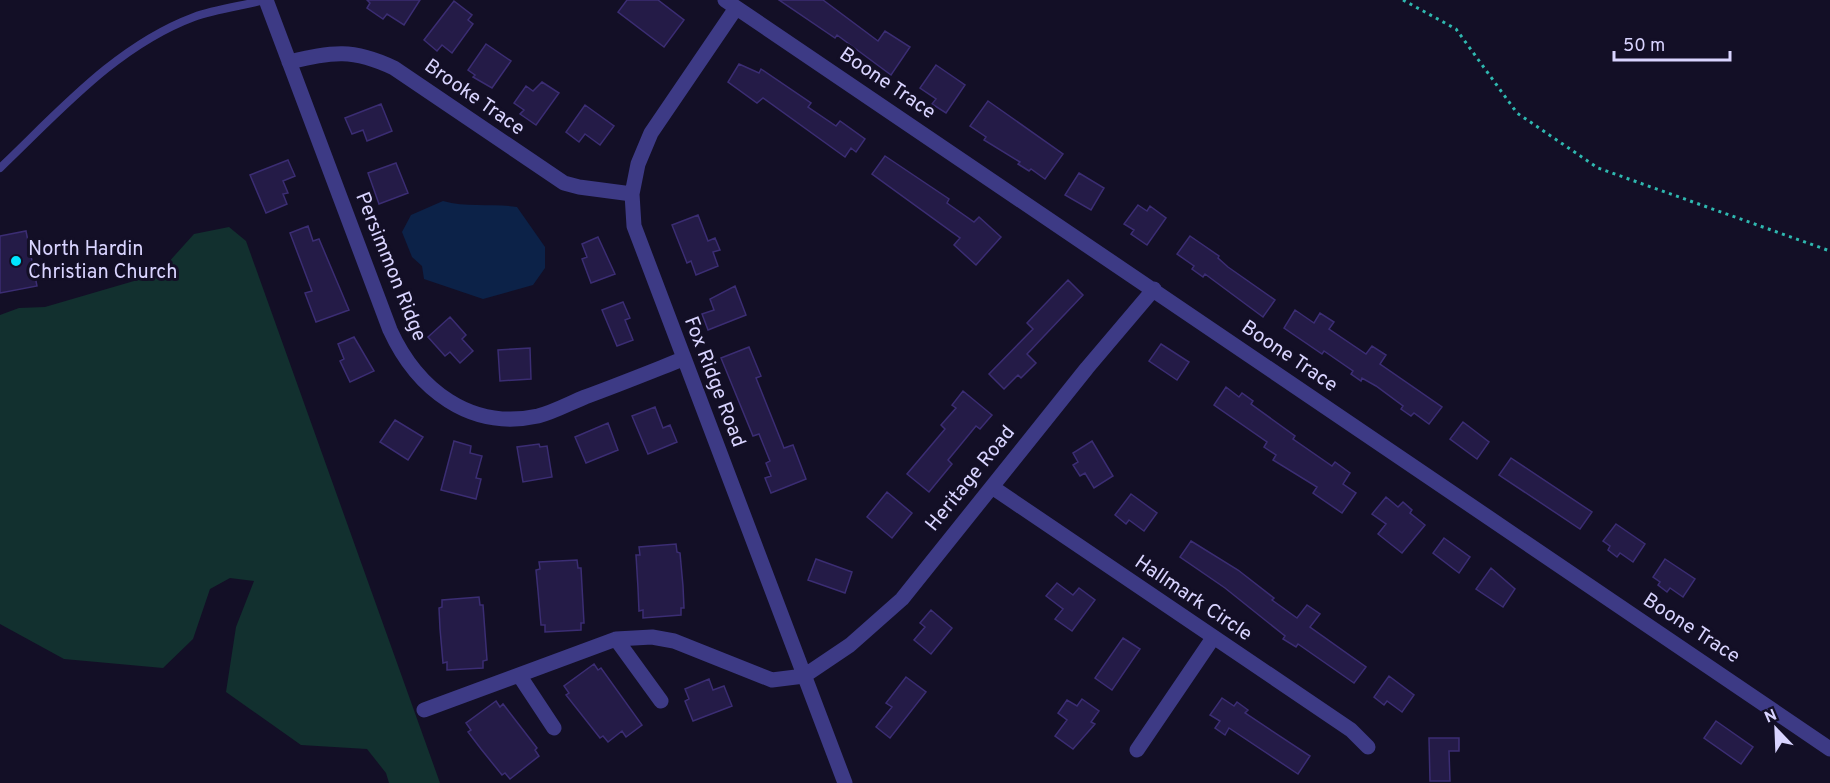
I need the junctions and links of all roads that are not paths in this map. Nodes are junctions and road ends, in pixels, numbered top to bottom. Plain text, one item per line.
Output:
1 (266, 0) edge
2 (730, 4) edge
3 (289, 62) junction
4 (0, 168) edge
5 (633, 194) junction
6 (1154, 289) junction
7 (683, 359) junction
8 (992, 487) junction
9 (1213, 638) junction
10 (616, 639) junction
11 (519, 675) junction
12 (804, 676) junction
13 (661, 701) dead end
14 (424, 710) dead end
15 (554, 728) dead end
16 (1368, 747) dead end
17 (1830, 749) edge
18 (1137, 750) dead end
19 (845, 783) edge

1 - 3 street, Persimmon Ridge
1 - 4 lane
2 - 5 street, Fox Ridge Road
2 - 6 street, Boone Trace
3 - 5 street, Brooke Trace
3 - 7 street, Persimmon Ridge
5 - 7 street, Fox Ridge Road
6 - 8 street, Heritage Road
6 - 17 street, Boone Trace
7 - 12 street, Fox Ridge Road
8 - 9 street, Hallmark Circle
8 - 12 street, Heritage Road
9 - 16 street, Hallmark Circle
9 - 18 street
10 - 11 street
10 - 12 street
10 - 13 street
11 - 14 street
11 - 15 street
12 - 19 street, Fox Ridge Road

